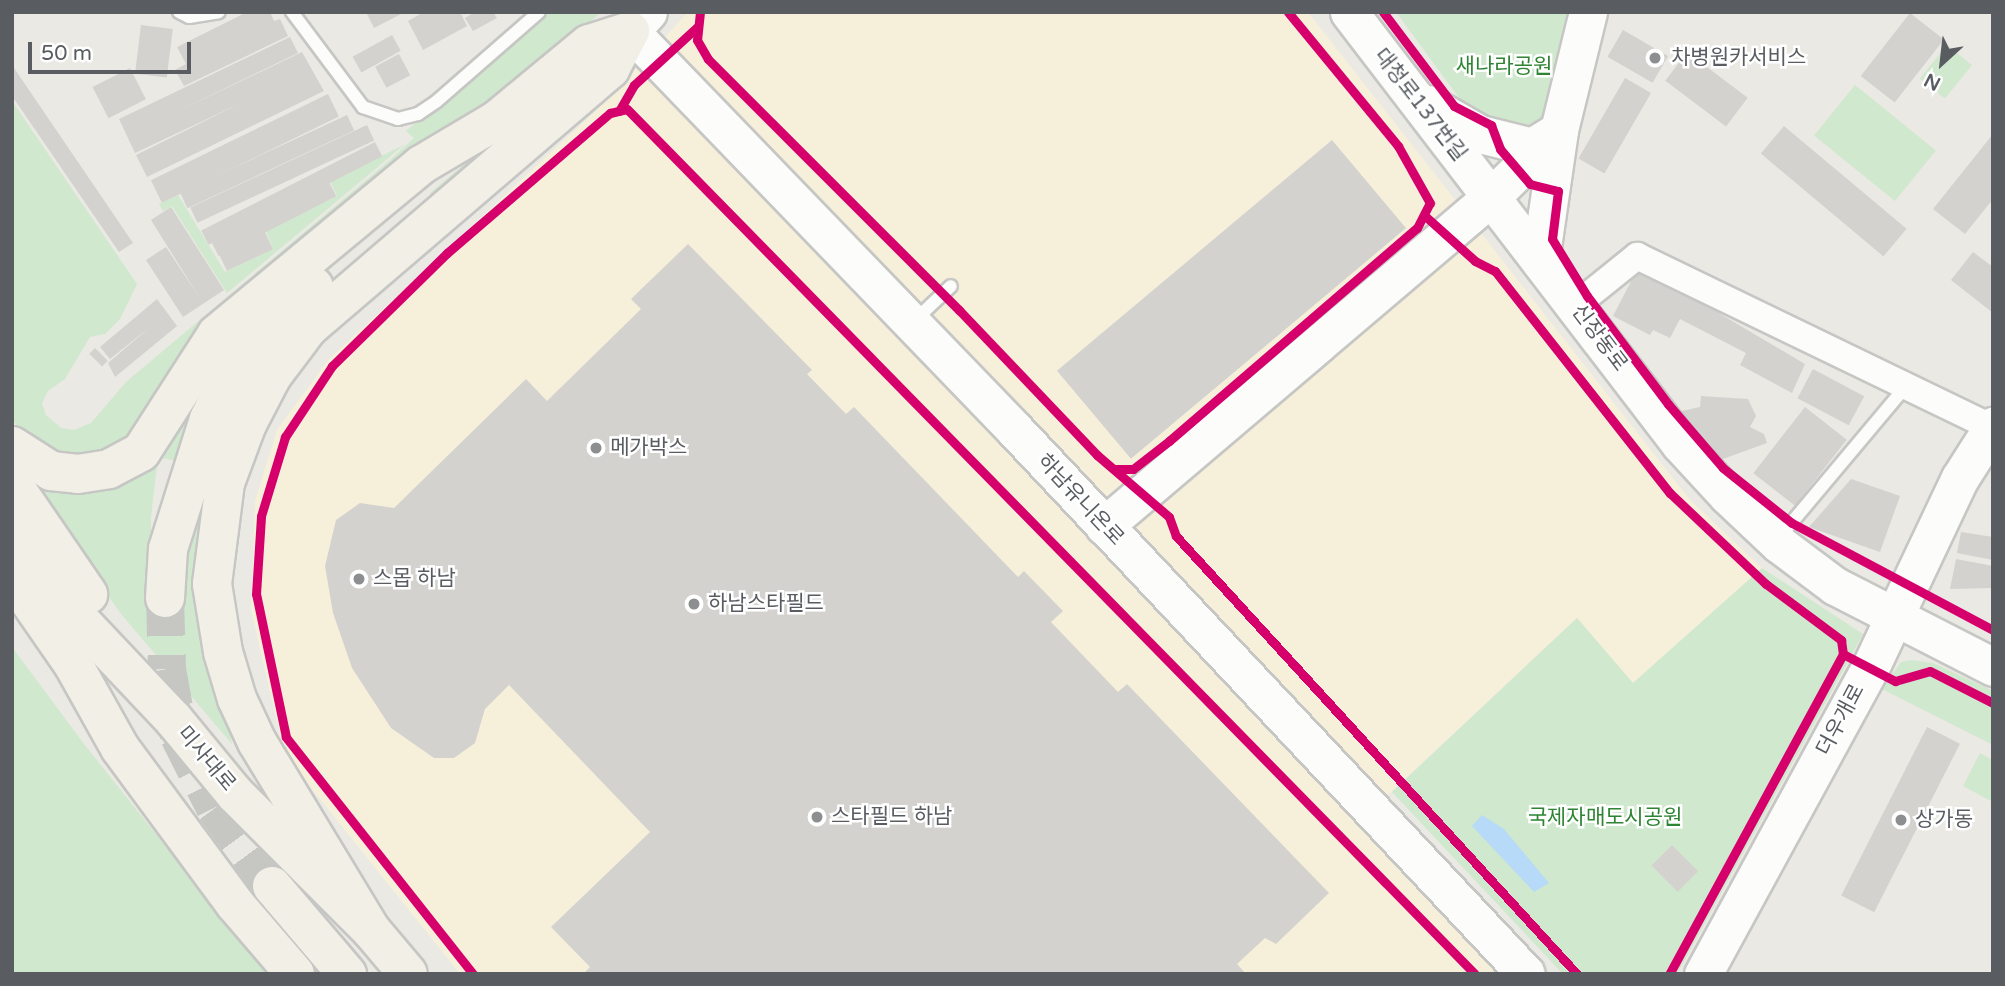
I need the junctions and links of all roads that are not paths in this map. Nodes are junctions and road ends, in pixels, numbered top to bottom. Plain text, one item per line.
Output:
1 (179, 12) edge
2 (219, 12) edge
3 (292, 12) edge
4 (539, 12) edge
5 (1349, 12) edge
6 (1588, 12) edge
7 (639, 22) edge
8 (1412, 95) junction
9 (496, 120) junction
10 (1559, 130) junction
11 (1491, 197) junction
12 (1541, 261) junction
13 (951, 286) dead end
14 (1575, 306) junction
15 (912, 323) junction
16 (1907, 385) junction
17 (1992, 427) edge
18 (12, 446) edge
19 (12, 483) edge
20 (1104, 526) junction
21 (12, 536) edge
22 (1776, 541) junction
23 (12, 576) edge
24 (166, 598) tunnel mouth
25 (12, 609) edge
26 (1894, 617) junction
27 (1993, 667) edge
28 (174, 720) junction
29 (120, 748) junction
30 (272, 886) tunnel mouth
31 (371, 930) junction
32 (295, 974) edge
33 (347, 974) edge
34 (408, 974) edge
35 (1527, 974) edge
36 (1703, 974) edge

1 - 2 lane
3 - 4 lane
5 - 8 main road, 대청로137번길
6 - 10 main road
7 - 9 main road
7 - 15 main road, 하남유니온로
7 - 31 main road
8 - 10 main road
8 - 11 main road, 대청로137번길
9 - 18 main road
9 - 24 main road
10 - 11 main road
10 - 12 main road
11 - 12 main road, 신장동로
11 - 20 main road
12 - 14 main road, 신장동로
13 - 15 lane
14 - 16 street
14 - 22 main road, 신장동로
15 - 20 main road, 하남유니온로
16 - 17 street
16 - 22 lane
17 - 26 main road, 더우개로
19 - 28 main road
20 - 35 main road, 하남유니온로
21 - 28 main road, 미사대로
22 - 26 main road, 신장동로
23 - 29 main road
25 - 29 main road
26 - 27 main road, 신장동로
26 - 36 main road, 더우개로
28 - 31 main road, 미사대로
29 - 32 main road
30 - 33 main road
31 - 34 main road, 미사대로

